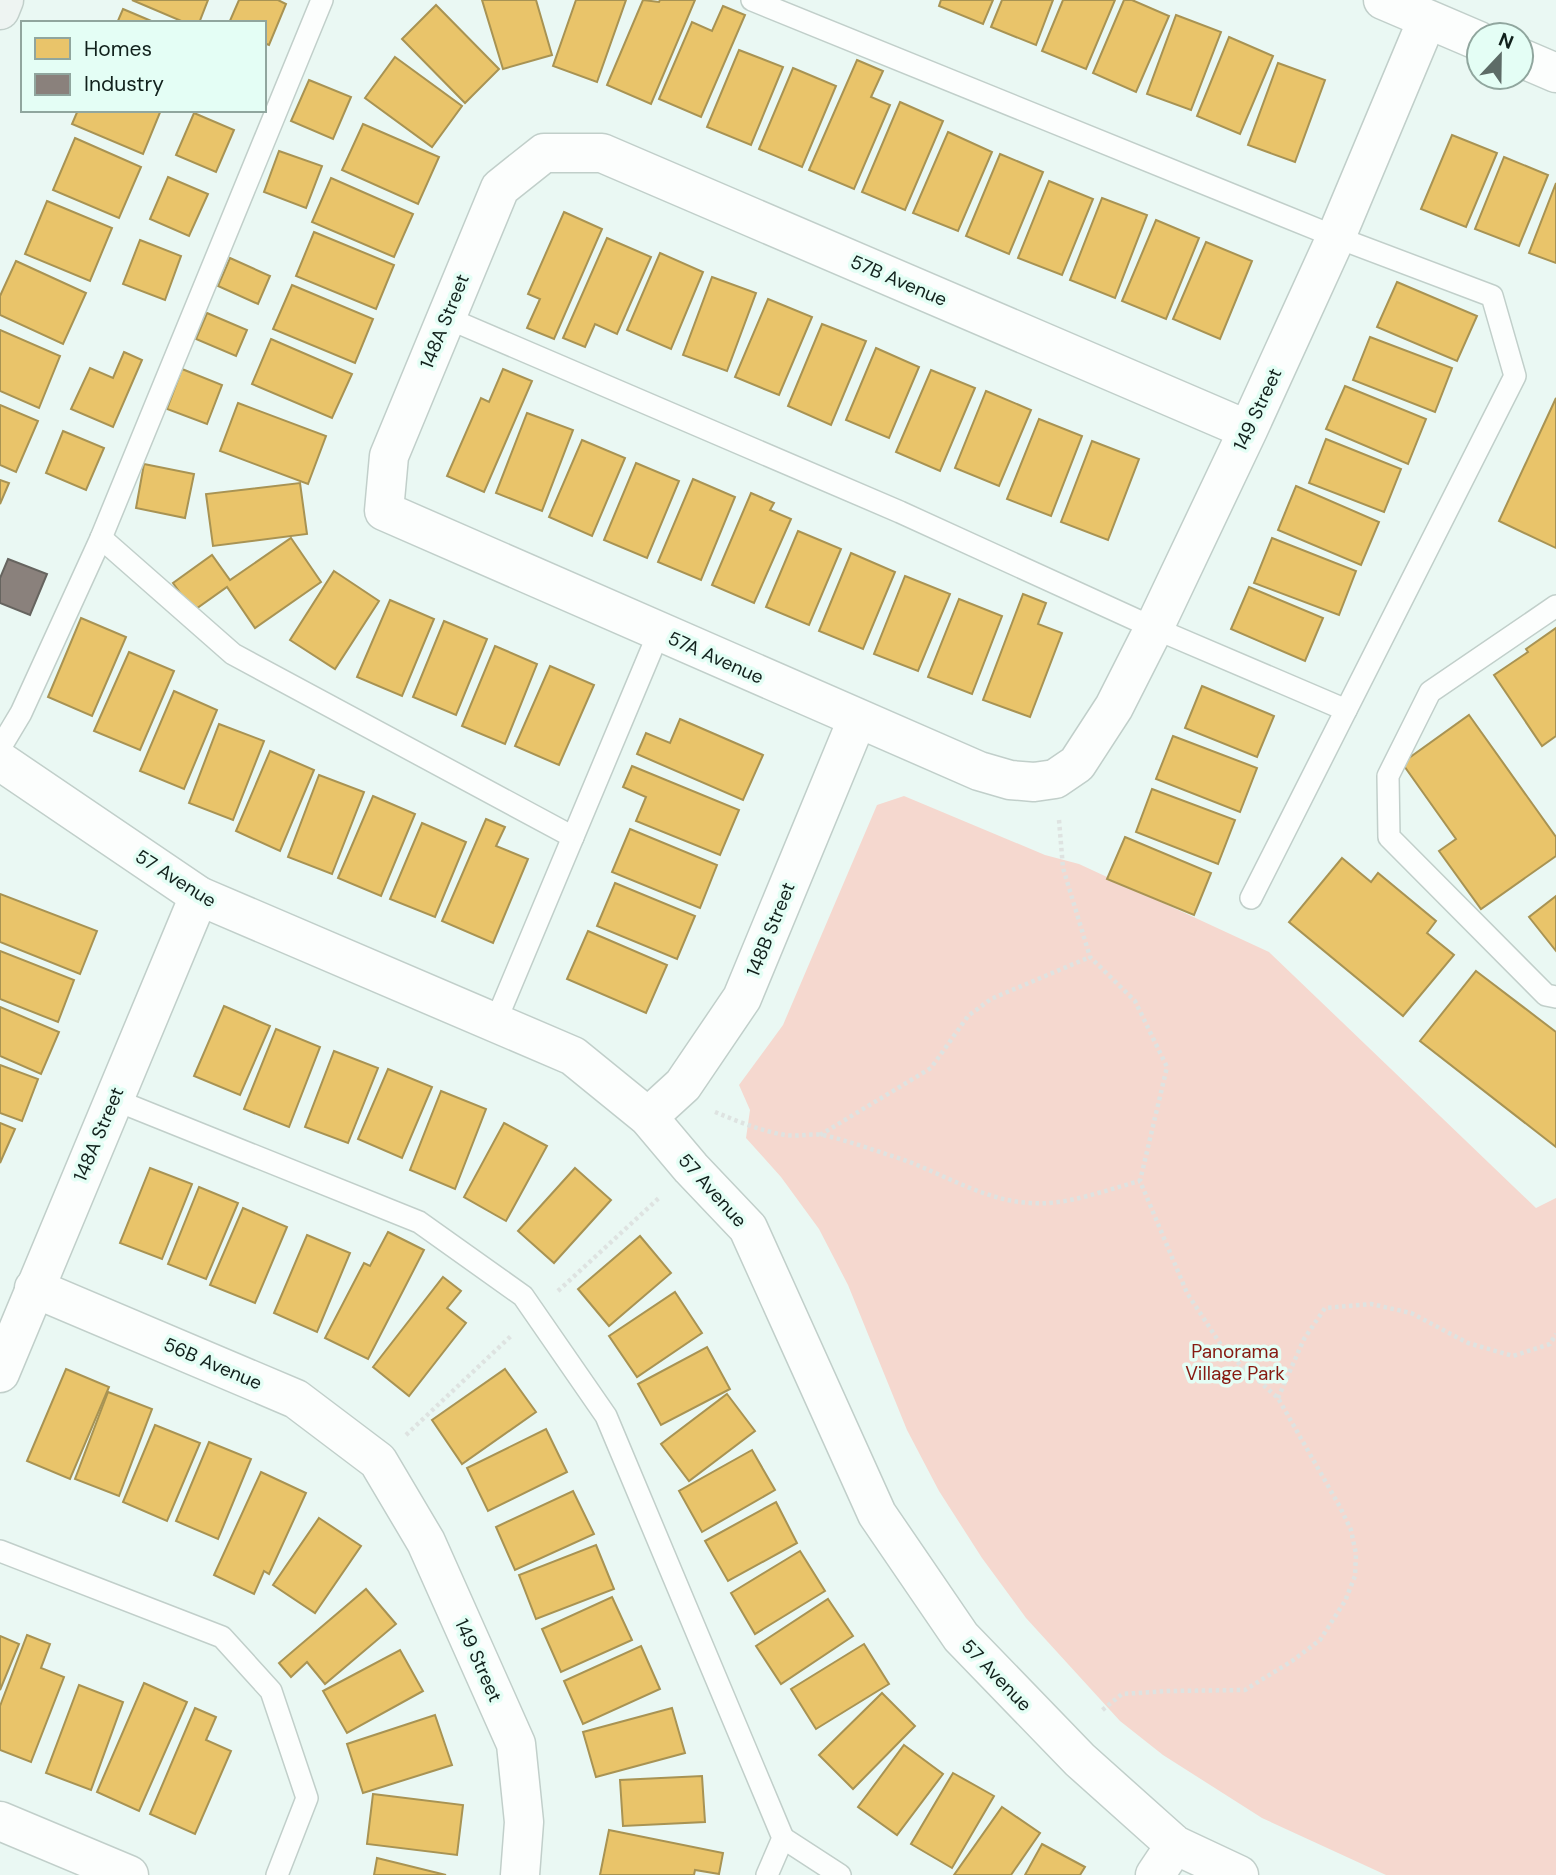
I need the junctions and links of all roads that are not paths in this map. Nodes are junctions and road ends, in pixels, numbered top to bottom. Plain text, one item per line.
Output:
1 (4, 0) edge
2 (323, 0) edge
3 (752, 0) edge
4 (1383, 0) edge
5 (0, 10) edge
6 (1427, 20) junction
7 (1465, 35) edge
8 (1535, 64) edge
9 (1556, 72) edge
10 (544, 153) joint
11 (1336, 237) junction
12 (445, 317) junction
13 (1248, 430) junction
14 (384, 511) joint
15 (101, 538) junction
16 (1556, 607) edge
17 (1154, 628) junction
18 (659, 632) junction
19 (1346, 710) junction
20 (857, 720) junction
21 (0, 748) edge
22 (0, 761) edge
23 (1056, 796) joint
24 (573, 836) junction
25 (199, 896) junction
26 (1251, 898) dead end
27 (1556, 997) edge
28 (495, 1023) junction
29 (113, 1099) junction
30 (649, 1117) junction
31 (34, 1288) junction
32 (0, 1373) edge
33 (390, 1450) joint
34 (0, 1551) edge
35 (0, 1821) edge
36 (783, 1838) junction
37 (1165, 1860) edge
38 (129, 1875) edge
39 (276, 1875) edge
40 (520, 1875) edge
41 (767, 1875) edge
42 (840, 1875) edge
43 (1239, 1875) edge

1 - 5 main road
2 - 15 lane
3 - 11 lane
4 - 6 street
6 - 7 street
6 - 11 street, 149 Street
8 - 9 street
10 - 12 street, 148A Street
10 - 13 street, 57B Avenue
11 - 13 street, 149 Street
11 - 19 lane
12 - 14 street, 148A Street
12 - 17 lane
13 - 17 street, 149 Street
14 - 18 street, 57A Avenue
15 - 21 lane
15 - 24 lane
16 - 27 lane
17 - 19 lane
17 - 23 street, 149 Street
18 - 20 street, 57A Avenue
18 - 24 lane
19 - 26 lane
20 - 23 street, 57A Avenue
20 - 30 street, 148B Street
22 - 25 street, 57 Avenue
24 - 28 lane
25 - 28 street, 57 Avenue
25 - 29 street, 148A Street
28 - 30 street, 57 Avenue
29 - 31 street, 148A Street
29 - 36 lane
30 - 37 street, 57 Avenue
31 - 32 street, 148A Street
31 - 33 street, 56B Avenue
33 - 40 street, 149 Street
34 - 39 lane
35 - 38 street
36 - 41 lane
36 - 42 lane
37 - 43 street, 57 Avenue

